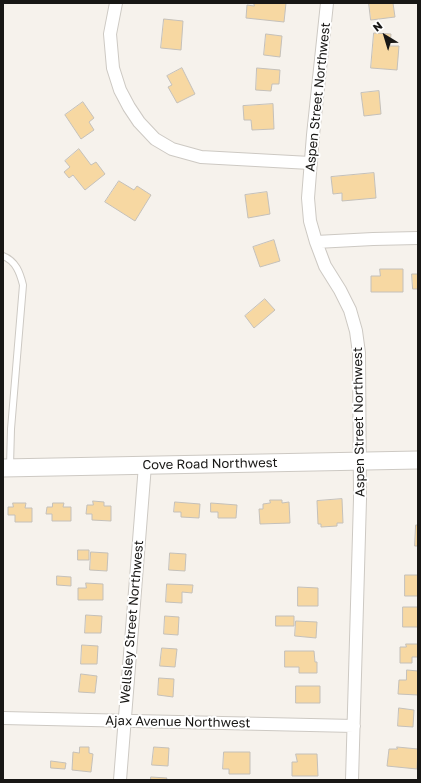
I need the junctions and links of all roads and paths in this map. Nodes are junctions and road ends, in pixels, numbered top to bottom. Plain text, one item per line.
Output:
1 (116, 3) edge
2 (327, 3) edge
3 (310, 163) junction
4 (418, 238) edge
5 (316, 242) junction
6 (3, 256) edge
7 (418, 460) edge
8 (360, 462) junction
9 (145, 465) junction
10 (6, 468) edge
11 (3, 718) edge
12 (124, 721) junction
13 (354, 726) junction
14 (120, 780) edge
15 (352, 780) edge

1 - 3 street
2 - 3 street, Aspen Street Northwest
3 - 5 street, Aspen Street Northwest
4 - 5 street
5 - 8 street, Aspen Street Northwest
6 - 10 lane
7 - 8 main road, Cove Road Northwest
8 - 9 main road, Cove Road Northwest
8 - 13 street, Aspen Street Northwest
9 - 10 main road, Cove Road Northwest
9 - 12 street, Wellsley Street Northwest
11 - 12 street, Ajax Avenue Northwest
12 - 13 street, Ajax Avenue Northwest
12 - 14 street, Wellsley Street Northwest
13 - 15 street, Aspen Street Northwest

